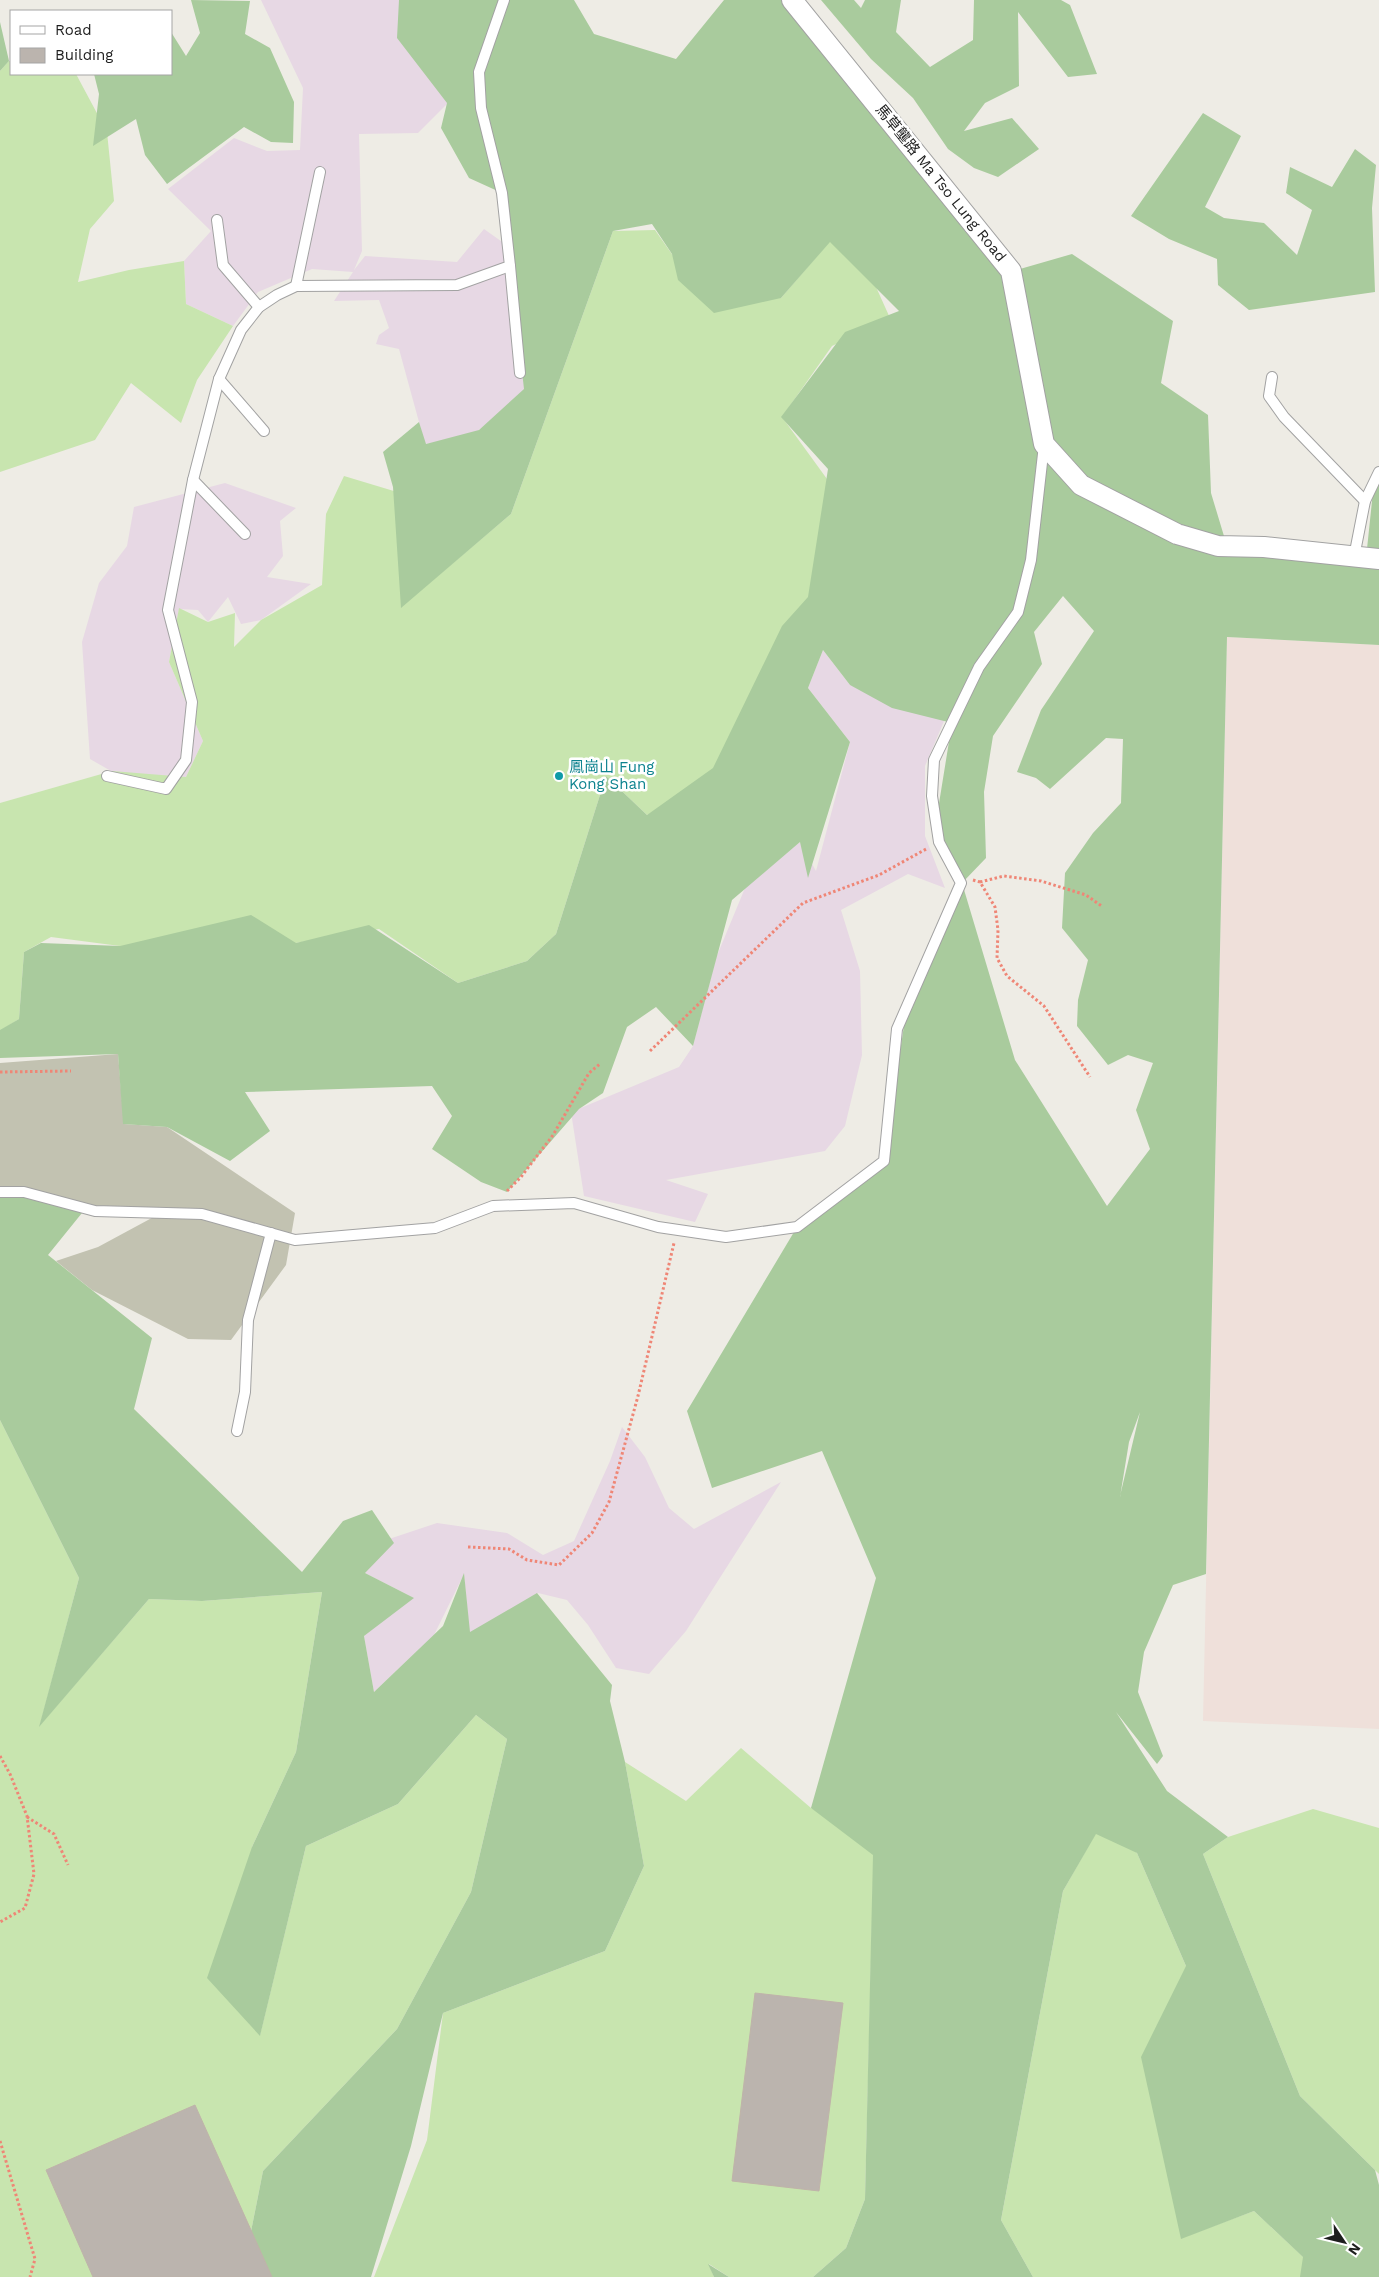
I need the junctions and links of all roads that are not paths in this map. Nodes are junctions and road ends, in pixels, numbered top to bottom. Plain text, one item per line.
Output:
1 (504, 0) edge
2 (792, 0) edge
3 (320, 172) dead end
4 (217, 220) dead end
5 (510, 266) junction
6 (296, 286) junction
7 (259, 306) junction
8 (520, 373) dead end
9 (1272, 377) dead end
10 (219, 379) junction
11 (264, 431) dead end
12 (1044, 444) junction
13 (1379, 472) edge
14 (193, 480) junction
15 (1365, 501) junction
16 (245, 534) dead end
17 (1354, 557) junction
18 (1379, 559) edge
19 (107, 776) dead end
20 (0, 1192) edge
21 (272, 1233) junction
22 (237, 1431) dead end

1 - 5 lane
2 - 12 street, 馬草壟路 Ma Tso Lung Road
3 - 6 lane
4 - 7 lane
5 - 6 lane
5 - 8 lane
6 - 7 lane
7 - 10 lane
9 - 15 lane
10 - 11 lane
10 - 14 lane
12 - 17 street
12 - 21 lane
13 - 15 lane
14 - 16 lane
14 - 19 lane
15 - 17 lane
17 - 18 street
20 - 21 lane
21 - 22 lane

